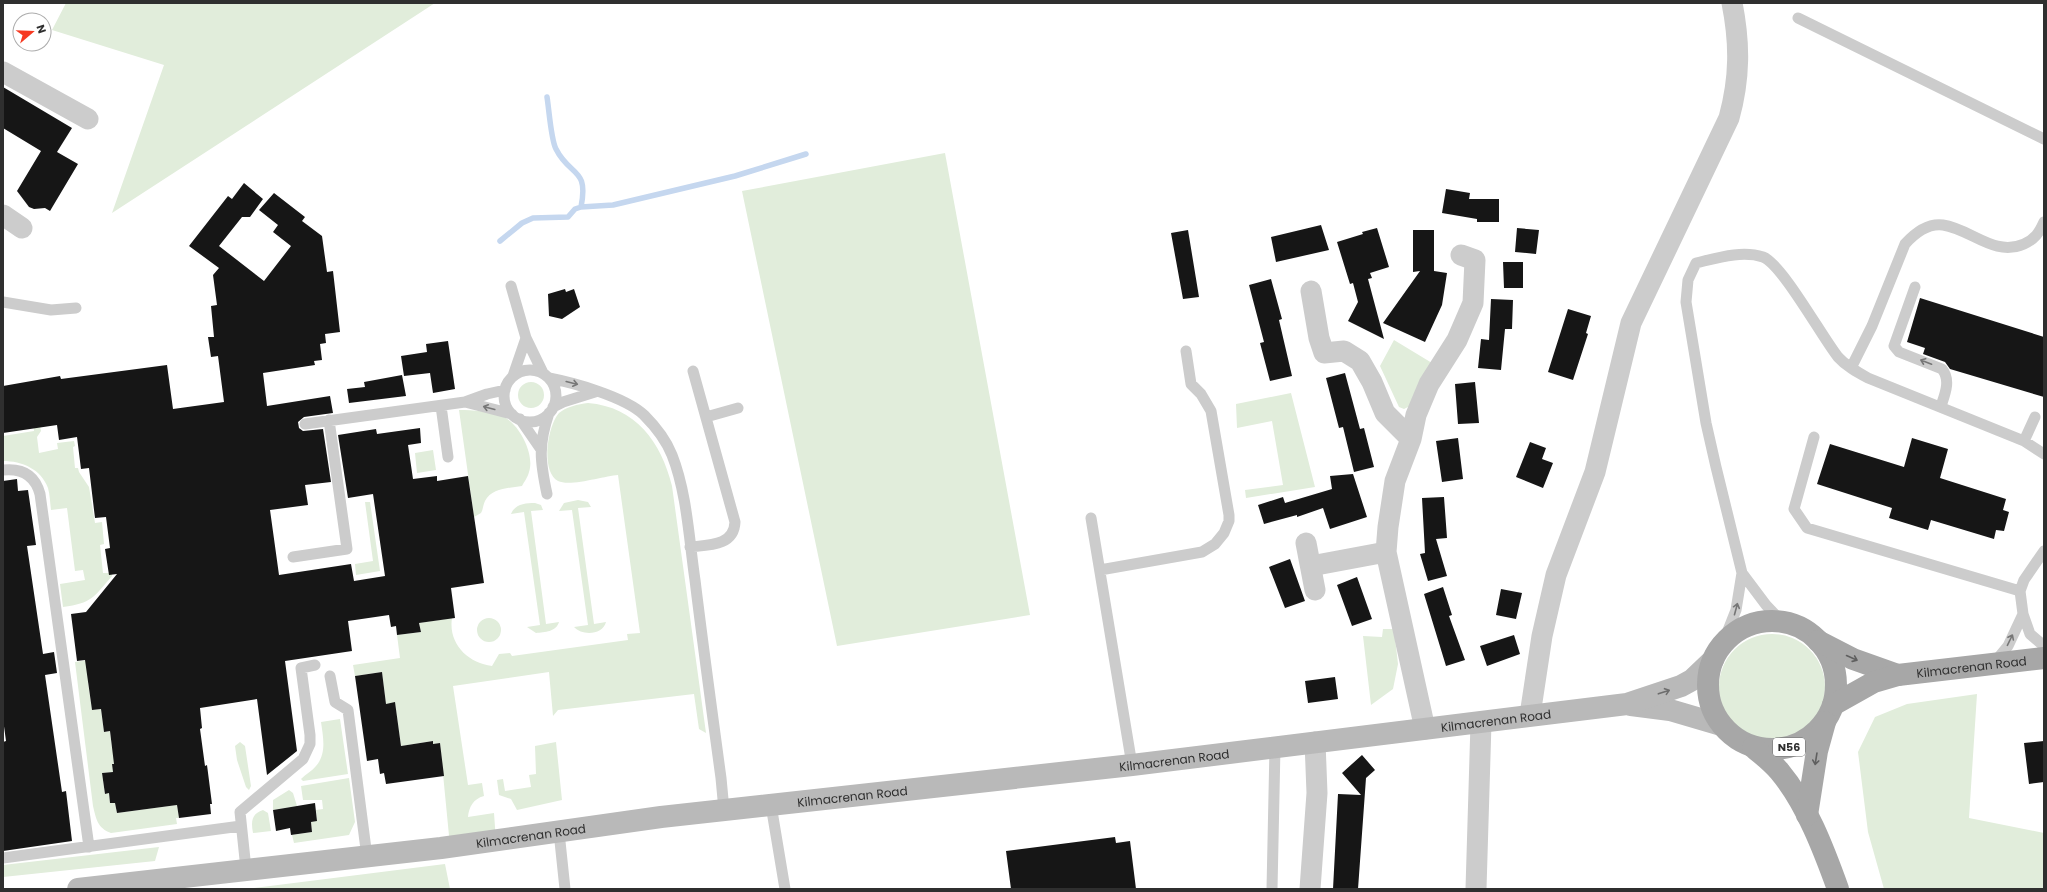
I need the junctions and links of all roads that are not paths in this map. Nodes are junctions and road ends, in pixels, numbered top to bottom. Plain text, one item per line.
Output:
1 (1732, 3) edge
2 (1798, 18) dead end
3 (3, 72) edge
4 (88, 119) dead end
5 (2044, 139) edge
6 (3, 215) edge
7 (2044, 222) edge
8 (22, 228) dead end
9 (1461, 255) dead end
10 (511, 286) dead end
11 (1915, 287) dead end
12 (1311, 291) dead end
13 (3, 302) edge
14 (76, 308) dead end
15 (526, 338) junction
16 (1186, 352) dead end
17 (1851, 368) junction
18 (694, 371) dead end
19 (513, 376) junction
20 (546, 376) junction
21 (505, 390) junction
22 (595, 392) junction
23 (465, 402) junction
24 (441, 406) junction
25 (1941, 406) junction
26 (738, 408) dead end
27 (551, 410) junction
28 (516, 417) junction
29 (706, 417) junction
30 (2035, 417) dead end
31 (329, 420) junction
32 (304, 424) dead end
33 (1814, 437) dead end
34 (1411, 439) junction
35 (2024, 441) junction
36 (540, 448) junction
37 (2044, 454) edge
38 (448, 457) dead end
39 (3, 470) edge
40 (547, 494) dead end
41 (1091, 518) dead end
42 (1306, 543) dead end
43 (690, 547) junction
44 (2044, 551) edge
45 (1386, 552) junction
46 (293, 557) dead end
47 (1311, 566) junction
48 (1100, 570) junction
49 (1742, 573) junction
50 (1315, 590) dead end
51 (2020, 591) junction
52 (2022, 614) junction
53 (1782, 622) junction
54 (1818, 640) junction
55 (2044, 646) edge
56 (1718, 651) junction
57 (2044, 658) edge
58 (1994, 664) junction
59 (314, 665) dead end
60 (1898, 675) junction
61 (330, 676) dead end
62 (1627, 704) junction
63 (1829, 713) junction
64 (1530, 715) junction
65 (1481, 723) junction
66 (1721, 725) junction
67 (1424, 729) junction
68 (1315, 742) junction
69 (1275, 747) junction
70 (1753, 747) junction
71 (1132, 765) junction
72 (772, 804) junction
73 (724, 810) junction
74 (1807, 815) junction
75 (241, 826) junction
76 (559, 832) junction
77 (89, 847) junction
78 (367, 857) junction
79 (3, 858) edge
80 (246, 869) junction
81 (78, 889) edge
82 (83, 889) edge
83 (565, 889) edge
84 (785, 889) edge
85 (1272, 889) edge
86 (1310, 889) edge
87 (1476, 889) edge
88 (1838, 889) edge

1 - 64 street
2 - 5 lane
3 - 4 street
6 - 8 street
7 - 17 lane
9 - 34 street
10 - 15 lane
25 -> 11 lane
12 - 34 street
13 - 14 lane
15 - 19 lane
15 - 20 lane
16 - 48 lane
17 - 25 lane
17 - 49 lane
18 - 29 lane
19 - 20 lane
19 - 21 lane
20 -> 22 lane
20 - 27 lane
21 - 23 lane
21 - 28 lane
22 - 27 lane
22 - 43 lane
23 - 24 lane
28 -> 23 lane
24 - 31 lane
24 - 38 lane
25 - 35 lane
26 - 29 lane
27 - 28 lane
27 - 36 lane
28 - 36 lane
29 - 43 lane
30 - 35 lane
31 - 32 lane
31 - 46 lane
33 - 51 lane
34 - 45 street
35 - 37 lane
36 - 40 lane
39 - 77 lane
41 - 48 lane
42 - 47 street
43 - 73 lane
44 - 51 lane
45 - 47 street
45 - 67 street
47 - 50 street
48 - 71 lane
49 - 53 lane
56 -> 49 lane
51 - 52 lane
52 - 55 lane
58 -> 52 lane
53 - 54 main road, N56
53 - 56 main road, N56
54 -> 60 main road, N56
54 - 63 main road, N56
62 -> 56 main road, Kilmacrenan Road
56 - 66 main road, N56
57 - 58 main road, Kilmacrenan Road / N56
58 - 60 main road, Kilmacrenan Road / N56
59 - 75 lane
60 - 63 main road, N56
61 - 78 lane
62 - 64 main road, Kilmacrenan Road
62 - 66 main road, Kilmacrenan Road
63 - 70 main road, N56
63 -> 74 main road, N56
64 - 65 main road, Kilmacrenan Road
65 - 67 main road, Kilmacrenan Road
65 - 87 street
66 - 70 main road, N56
67 - 68 main road, Kilmacrenan Road
68 - 69 main road, Kilmacrenan Road
68 - 86 street
69 - 71 main road, Kilmacrenan Road
69 - 85 lane
70 - 74 main road, N56
71 - 72 main road, Kilmacrenan Road
72 - 73 main road, Kilmacrenan Road
72 - 84 lane
73 - 76 main road, Kilmacrenan Road
74 - 88 main road, N56
75 - 77 lane
75 - 80 lane
76 - 78 main road, Kilmacrenan Road
76 - 83 lane
77 - 79 lane
78 - 80 main road, Kilmacrenan Road
80 - 82 main road, Kilmacrenan Road
81 - 82 main road, Kilmacrenan Road

